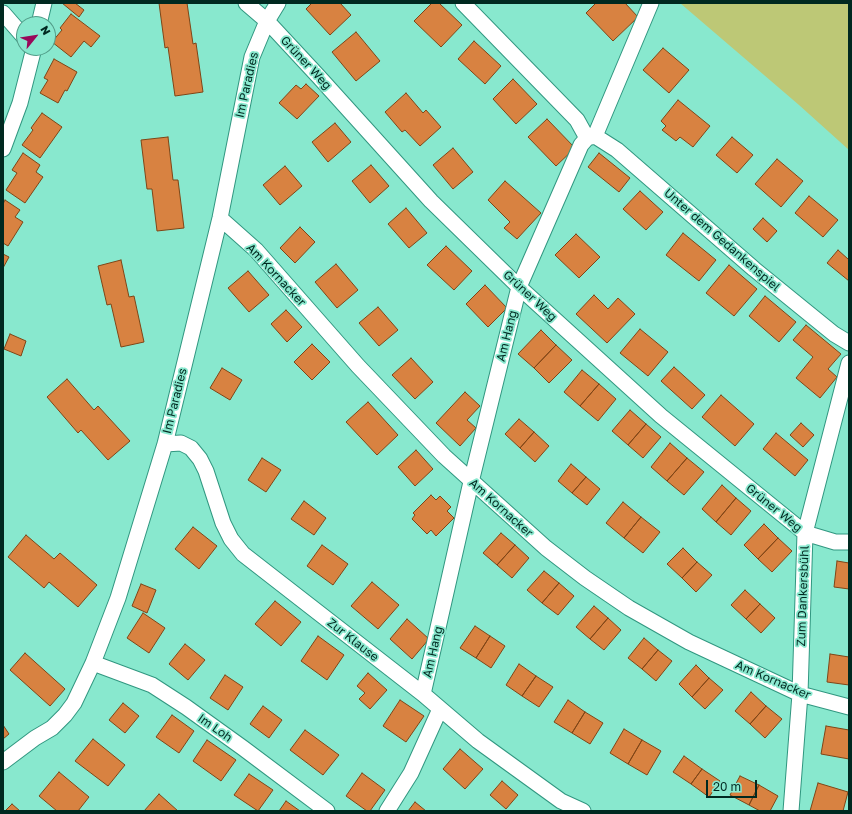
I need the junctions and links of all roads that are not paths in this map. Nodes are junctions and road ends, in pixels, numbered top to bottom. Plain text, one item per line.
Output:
1 (44, 3) edge
2 (246, 3) edge
3 (278, 3) edge
4 (463, 3) edge
5 (651, 3) edge
6 (3, 13) edge
7 (41, 16) edge
8 (266, 21) junction
9 (16, 27) edge
10 (32, 56) edge
11 (591, 137) junction
12 (3, 150) edge
13 (220, 218) junction
14 (519, 287) junction
15 (849, 343) edge
16 (849, 363) edge
17 (164, 444) junction
18 (472, 482) junction
19 (805, 534) junction
20 (849, 542) edge
21 (93, 663) junction
22 (423, 694) junction
23 (800, 694) junction
24 (849, 707) edge
25 (440, 709) junction
26 (3, 762) edge
27 (562, 806) edge
28 (327, 811) edge
29 (387, 811) edge
30 (583, 811) edge
31 (791, 811) edge

1 - 7 street
2 - 8 street, Grüner Weg
3 - 8 street, Im Paradies
4 - 11 street, Unter dem Gedankenspiel
5 - 11 street, Am Hang
6 - 9 street
8 - 13 street, Im Paradies
8 - 14 street, Grüner Weg
10 - 12 street
11 - 14 street, Am Hang
11 - 15 street, Unter dem Gedankenspiel
13 - 17 street, Im Paradies
13 - 18 street, Am Kornacker
14 - 18 street, Am Hang
14 - 19 street, Grüner Weg
16 - 19 street, Zum Dankersbühl
17 - 21 street, Im Paradies
17 - 22 street, Zur Klause
18 - 22 street, Am Hang
18 - 23 street, Am Kornacker
19 - 20 street, Grüner Weg
19 - 23 street, Zum Dankersbühl
21 - 26 street, Im Paradies
21 - 28 street, Im Loh
22 - 25 street, Zur Klause
23 - 24 street, Am Kornacker
23 - 31 street, Zum Dankersbühl
25 - 27 street, Zur Klause
25 - 29 street
27 - 30 street, Zur Klause

